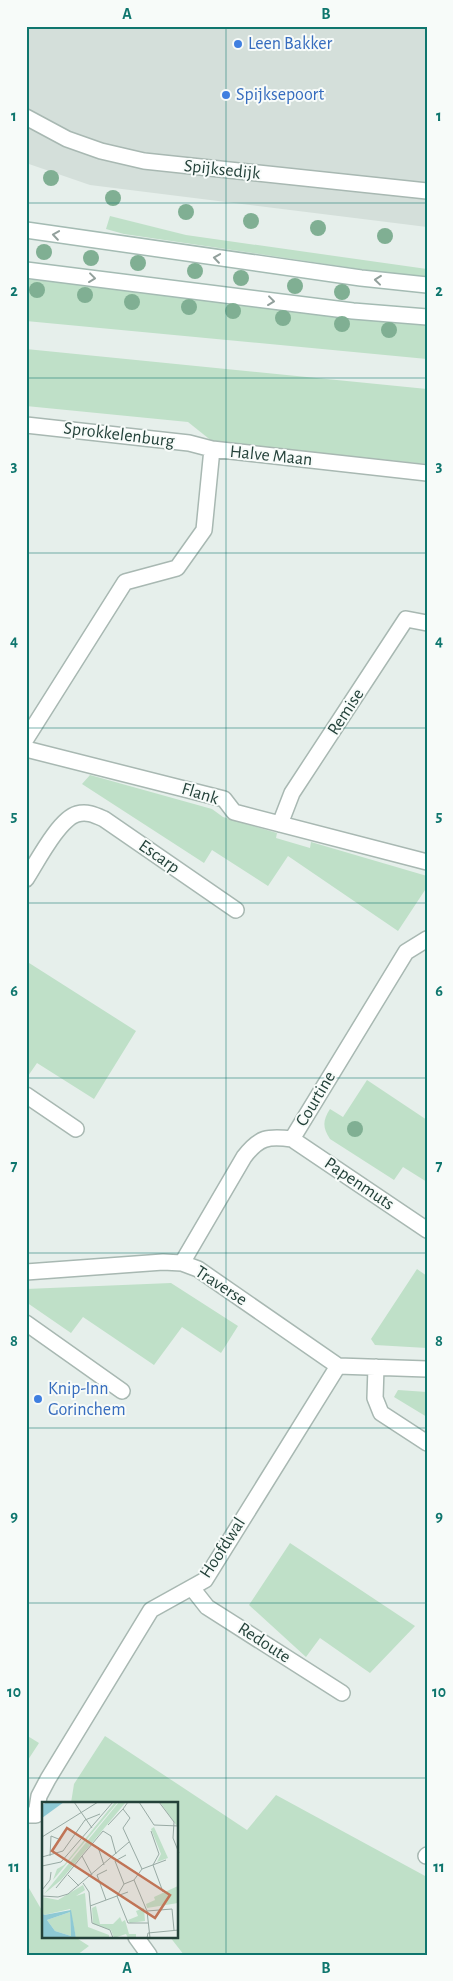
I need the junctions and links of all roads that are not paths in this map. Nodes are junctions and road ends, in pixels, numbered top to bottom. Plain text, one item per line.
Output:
1 (26, 117) edge
2 (427, 191) edge
3 (26, 230) edge
4 (26, 270) edge
5 (427, 285) edge
6 (427, 317) edge
7 (26, 425) edge
8 (212, 449) junction
9 (427, 472) edge
10 (427, 623) edge
11 (26, 739) edge
12 (26, 749) edge
13 (280, 824) junction
14 (427, 862) edge
15 (26, 878) edge
16 (236, 910) dead end
17 (426, 939) edge
18 (26, 1095) edge
19 (76, 1130) dead end
20 (292, 1139) junction
21 (427, 1230) edge
22 (182, 1263) junction
23 (26, 1272) edge
24 (26, 1323) edge
25 (338, 1366) junction
26 (376, 1367) junction
27 (427, 1369) edge
28 (122, 1391) dead end
29 (427, 1443) edge
30 (192, 1588) junction
31 (342, 1693) dead end
32 (35, 1816) edge
33 (137, 1938) edge
34 (149, 1955) edge

1 - 2 street, Spijksedijk
5 -> 3 street
4 -> 6 street
7 - 8 street, Sprokkelenburg
8 - 9 street, Halve Maan
8 - 11 street, Halve Maan
10 - 13 street, Remise
12 - 13 street, Flank
13 - 14 street, Flank
15 - 16 street, Escarp
17 - 20 street, Courtine
18 - 19 street
20 - 21 street, Papenmuts
20 - 22 street, Courtine
22 - 23 street, Traverse
22 - 25 street, Traverse
24 - 28 street
25 - 26 street
25 - 30 street, Hoofdwal
26 - 27 street
26 - 29 street
30 - 31 street, Redoute
30 - 32 street, Hoofdwal
33 - 34 street

